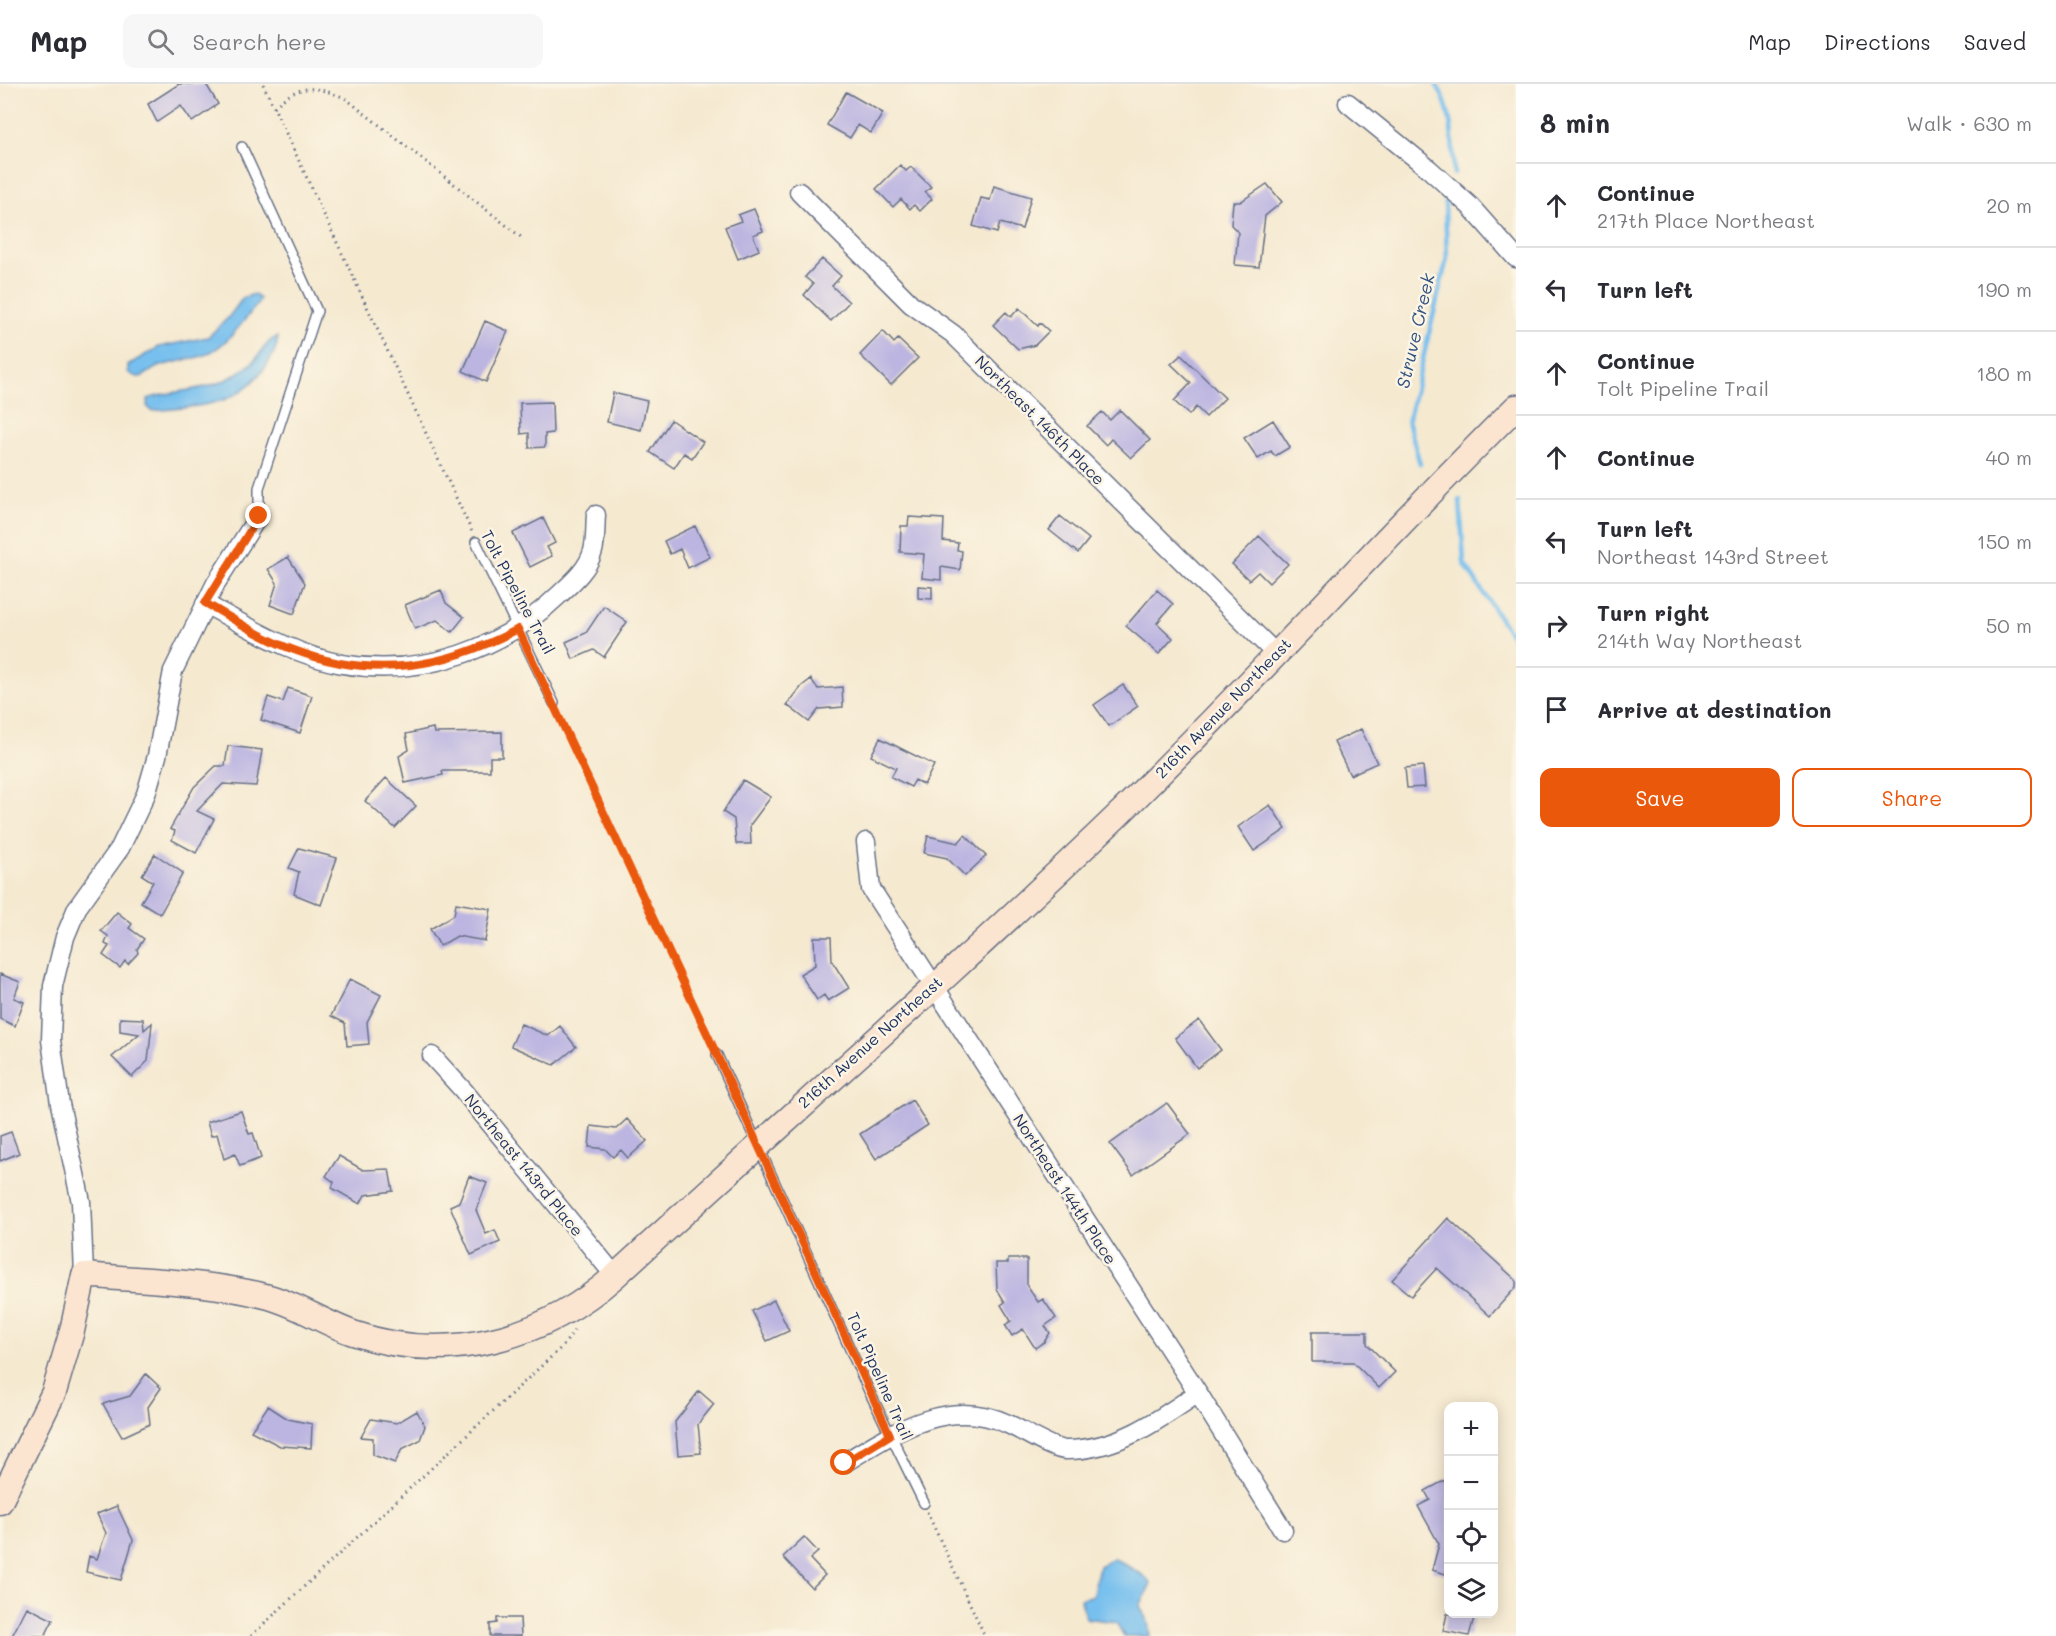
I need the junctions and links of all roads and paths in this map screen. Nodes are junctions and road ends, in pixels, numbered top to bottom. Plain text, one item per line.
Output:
1 (263, 84) edge
2 (1348, 103) dead end
3 (274, 107) junction
4 (242, 147) dead end
5 (799, 192) dead end
6 (521, 237) dead end
7 (1516, 258) edge
8 (1516, 407) edge
9 (596, 515) dead end
10 (259, 516) joint
11 (476, 542) joint
12 (205, 603) junction
13 (518, 629) junction
14 (1276, 654) junction
15 (554, 703) joint
16 (866, 842) dead end
17 (933, 985) junction
18 (717, 1055) joint
19 (432, 1056) dead end
20 (757, 1145) junction
21 (84, 1275) junction
22 (615, 1276) junction
23 (582, 1303) junction
24 (1198, 1394) junction
25 (890, 1435) junction
26 (844, 1463) dead end
27 (0, 1502) edge
28 (924, 1503) joint
29 (1283, 1530) dead end
30 (251, 1636) edge
31 (985, 1636) edge

1 - 3 path, Tolt Pipeline Trail
2 - 7 street
3 - 6 path
3 - 11 path, Tolt Pipeline Trail
4 - 10 lane
5 - 14 street, Northeast 146th Place
8 - 14 street, 216th Avenue Northeast
9 - 13 street
10 - 12 street
11 - 13 lane
12 - 13 street
12 - 21 street
13 - 15 lane
14 - 17 street, 216th Avenue Northeast
15 - 18 path
16 - 17 street, Northeast 144th Place
17 - 20 street, 216th Avenue Northeast
17 - 24 street, Northeast 144th Place
18 - 20 lane
19 - 22 street, Northeast 143rd Place
20 - 22 street, 216th Avenue Northeast
20 - 25 lane
21 - 23 street, 216th Avenue Northeast
21 - 27 street
22 - 23 street, 216th Avenue Northeast
23 - 30 path
24 - 25 street
24 - 29 street, Northeast 144th Place
25 - 26 street
25 - 28 lane
28 - 31 path

